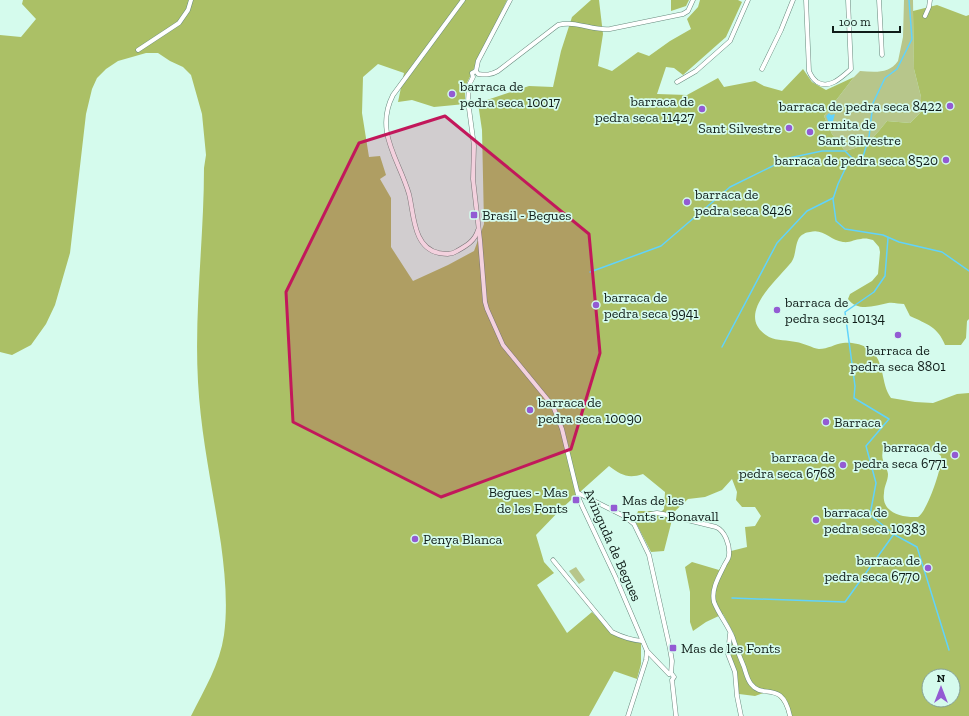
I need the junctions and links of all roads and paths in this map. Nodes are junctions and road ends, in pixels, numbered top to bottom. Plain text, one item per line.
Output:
1 (191, 0) edge
2 (463, 0) edge
3 (510, 0) edge
4 (693, 0) edge
5 (748, 0) edge
6 (793, 0) edge
7 (806, 0) edge
8 (848, 0) edge
9 (878, 0) edge
10 (930, 0) edge
11 (925, 16) dead end
12 (138, 50) dead end
13 (882, 55) dead end
14 (762, 69) dead end
15 (477, 73) junction
16 (677, 82) dead end
17 (478, 230) junction
18 (578, 493) junction
19 (627, 518) junction
20 (553, 560) dead end
21 (730, 633) junction
22 (642, 641) junction
23 (647, 651) junction
24 (670, 674) junction
25 (628, 716) edge
26 (676, 716) edge
27 (741, 716) edge
28 (790, 716) edge

1 - 12 street
2 - 17 street
3 - 15 street, Avinguda de Begues
4 - 15 street
5 - 16 street
6 - 14 street
7 - 8 street
9 - 13 street
10 - 11 street
15 - 17 street, Avinguda de Begues
17 - 18 street, Avinguda de Begues
18 - 19 street
18 - 22 street, Avinguda de Begues
19 - 21 street
19 - 24 street
20 - 22 street
21 - 27 street
21 - 28 street
22 - 23 street, Avinguda de Begues
23 - 24 street, Avinguda de Begues
23 - 25 street
24 - 26 street

